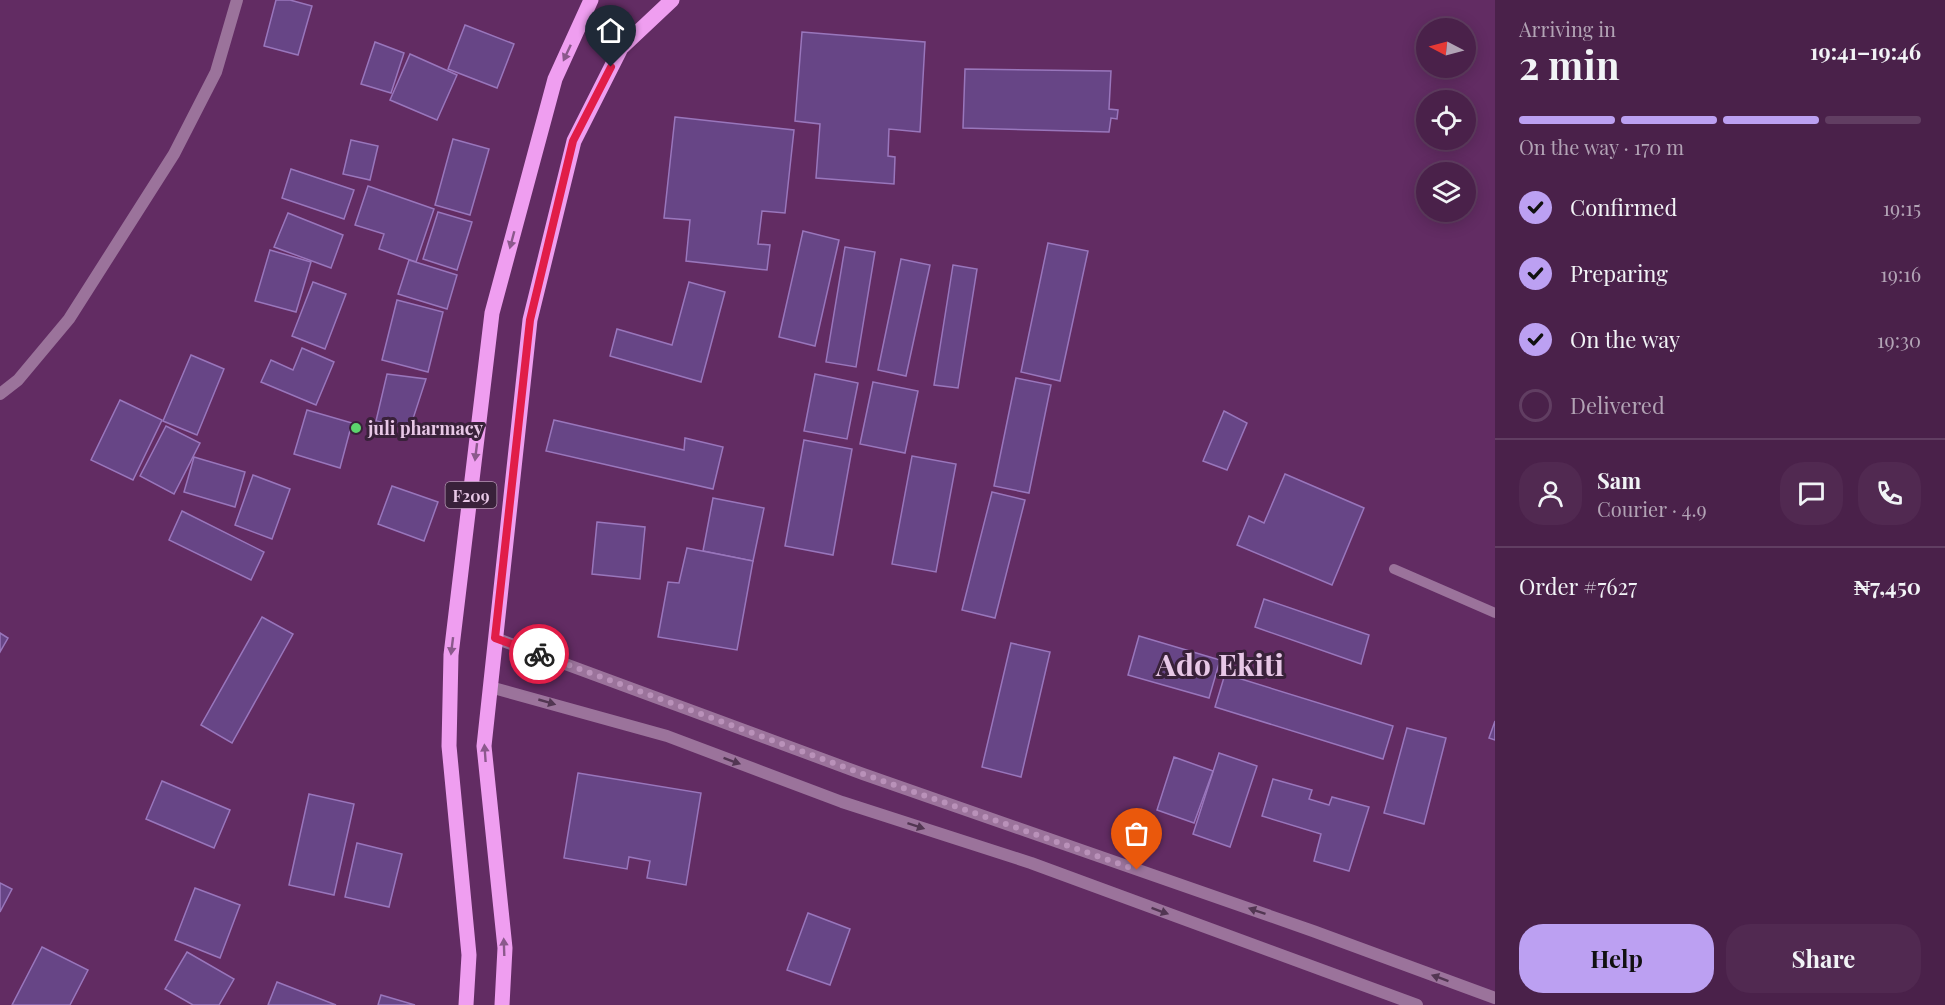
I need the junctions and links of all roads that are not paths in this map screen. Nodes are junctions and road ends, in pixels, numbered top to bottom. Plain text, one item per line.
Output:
1 (237, 0) edge
2 (591, 0) edge
3 (672, 0) edge
4 (0, 394) edge
5 (1394, 569) dead end
6 (1495, 613) edge
7 (495, 638) junction
8 (490, 687) junction
9 (1495, 998) edge
10 (466, 1005) edge
11 (502, 1005) edge
12 (1417, 1005) edge

1 - 4 street
2 -> 10 main road, F209
3 - 7 main road, F209
5 - 6 lane
7 - 8 main road, F209
9 -> 7 street
11 -> 8 main road, F209
8 -> 12 street

